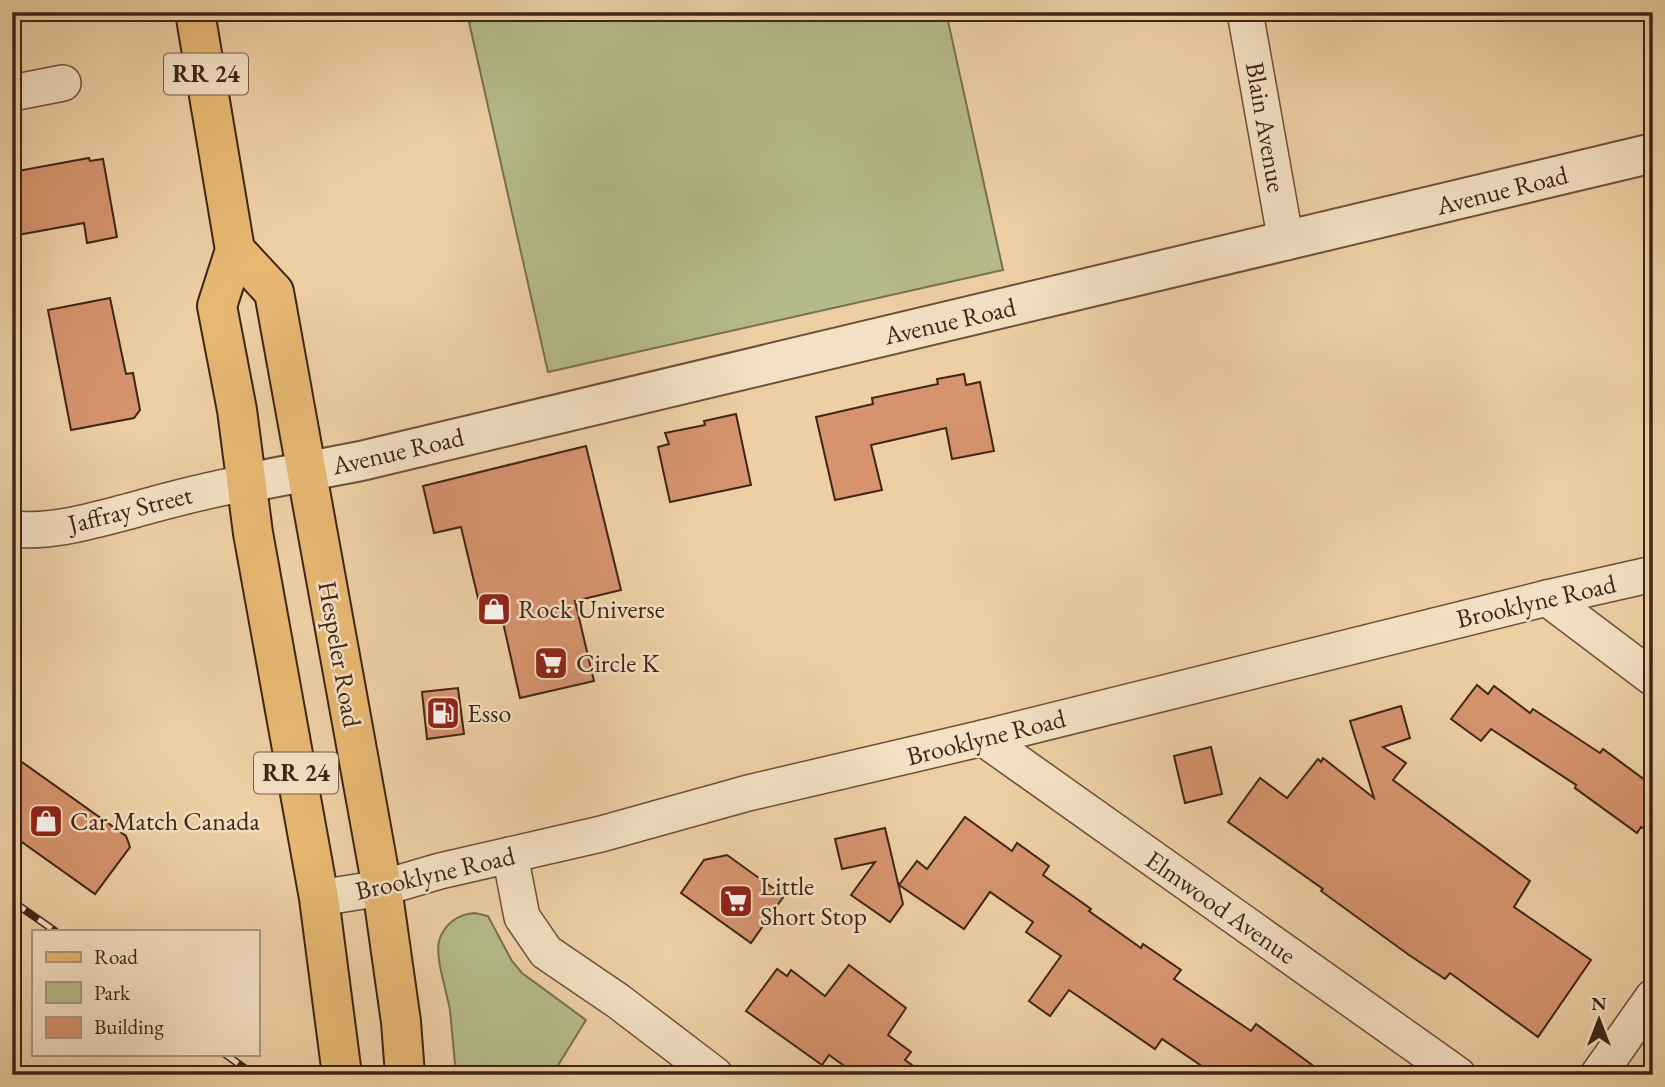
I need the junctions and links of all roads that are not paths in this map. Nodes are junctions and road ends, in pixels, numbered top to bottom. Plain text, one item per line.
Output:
1 (195, 12) edge
2 (1245, 12) edge
3 (63, 83) dead end
4 (12, 93) edge
5 (1653, 153) edge
6 (1286, 242) junction
7 (235, 250) junction
8 (307, 472) junction
9 (246, 483) junction
10 (12, 529) edge
11 (1653, 574) edge
12 (1546, 598) junction
13 (1653, 678) edge
14 (983, 738) junction
15 (510, 855) junction
16 (383, 888) junction
17 (319, 898) junction
18 (1653, 997) edge
19 (342, 1075) edge
20 (405, 1075) edge
21 (715, 1075) edge
22 (1458, 1075) edge
23 (1598, 1075) edge

1 - 7 main road, RR 24
2 - 6 street, Blain Avenue
3 - 4 street
5 - 6 street, Avenue Road
6 - 8 street, Avenue Road
7 - 8 main road, Hespeler Road / RR 24
7 - 9 main road, RR 24
8 - 9 street, Avenue Road
8 - 16 main road, Hespeler Road / RR 24
9 - 10 street, Jaffray Street
9 - 17 main road, RR 24
11 - 12 street, Brooklyne Road
12 - 13 street
12 - 14 street, Brooklyne Road
14 - 15 street, Brooklyne Road
14 - 22 street, Elmwood Avenue
15 - 16 street, Brooklyne Road
15 - 21 street
16 - 17 street, Brooklyne Road
16 - 20 main road, Hespeler Road / RR 24
17 - 19 main road, RR 24
18 - 23 street

